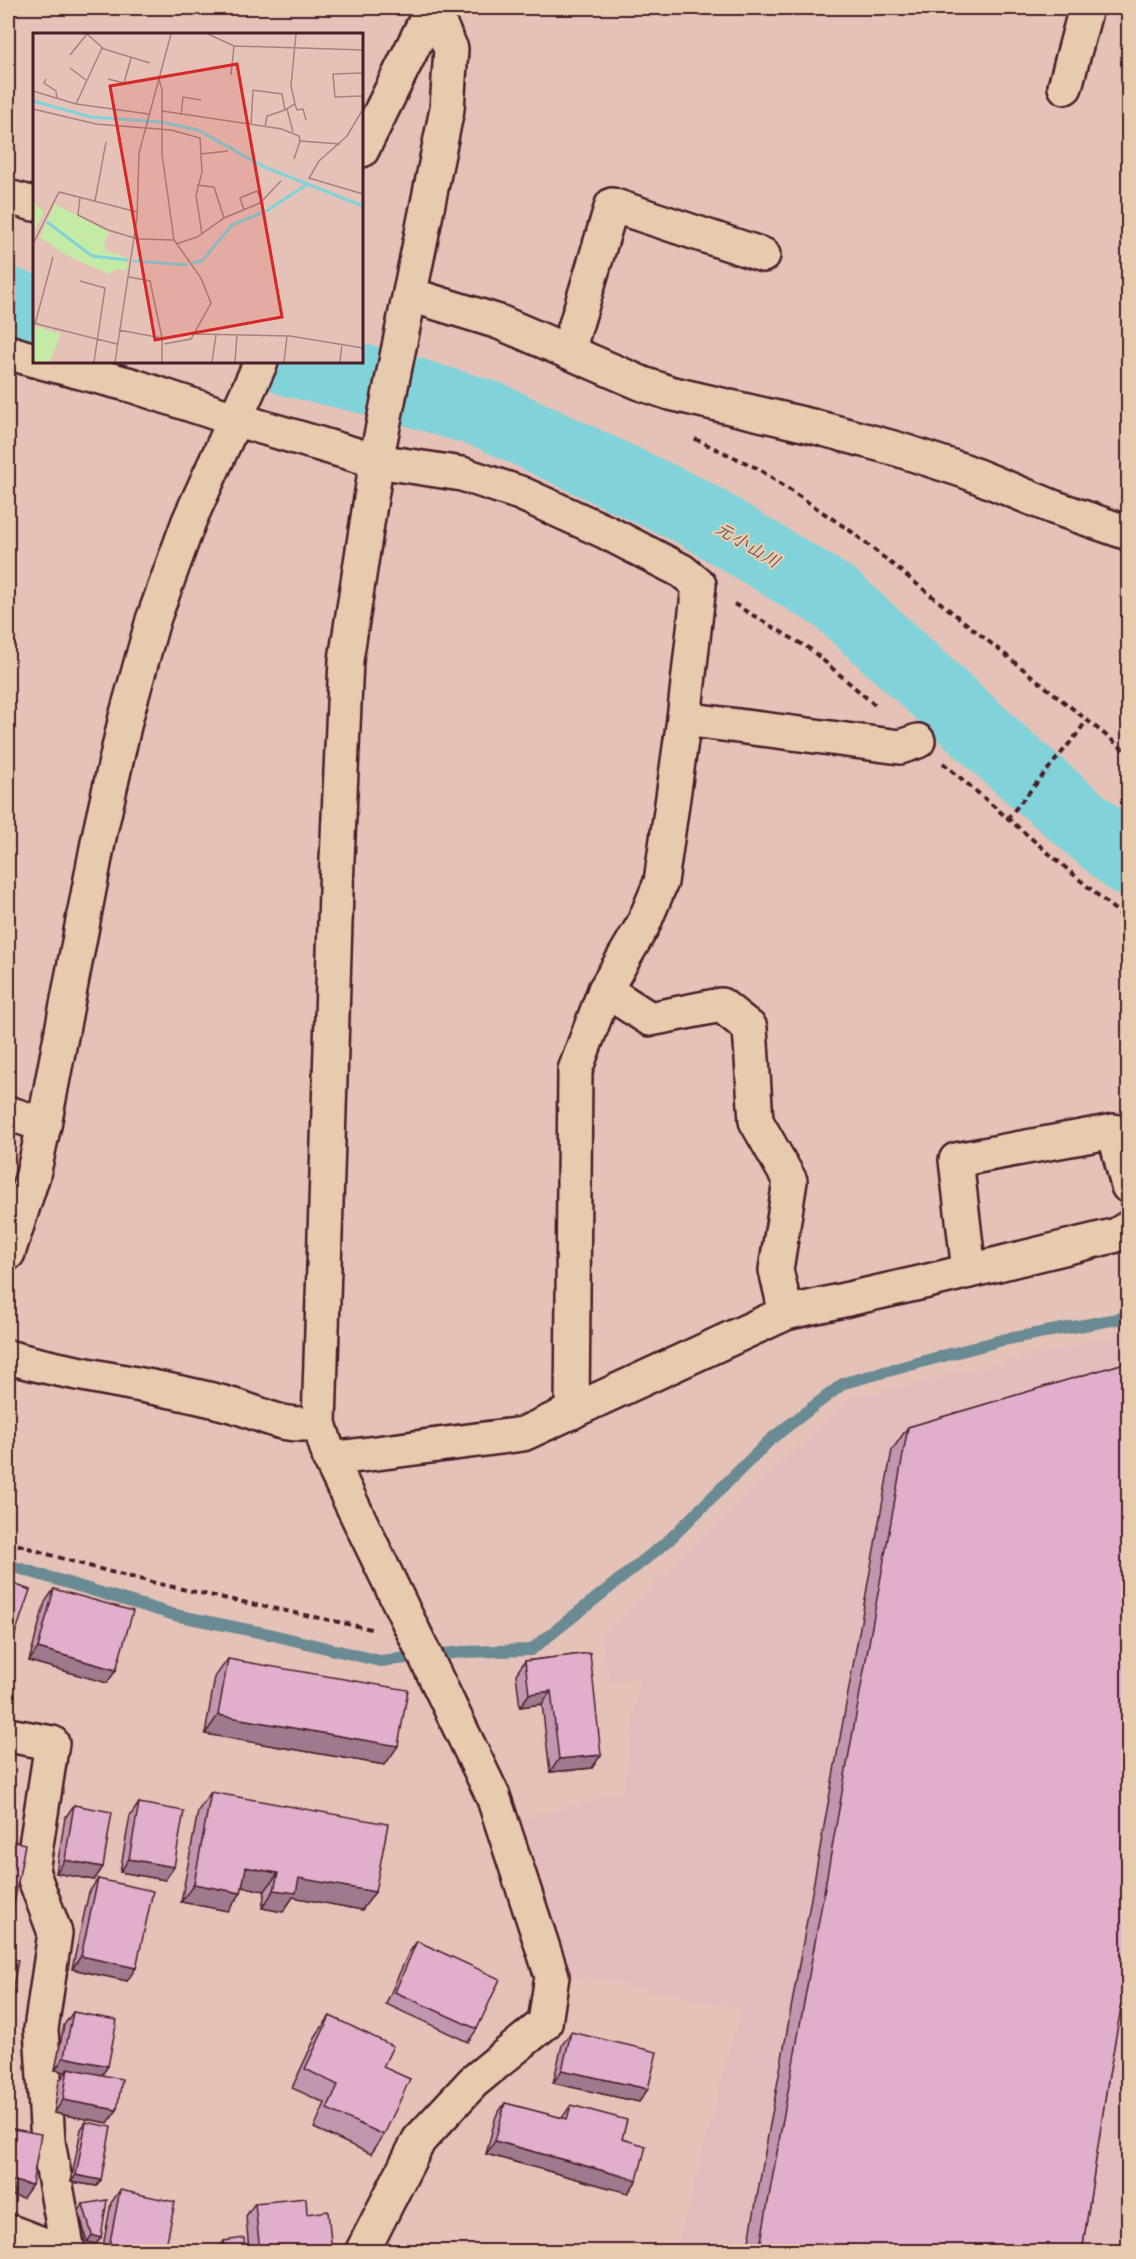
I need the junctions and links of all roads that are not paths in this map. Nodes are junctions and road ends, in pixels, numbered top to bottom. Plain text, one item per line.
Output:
1 (432, 8) edge
2 (1086, 8) edge
3 (1065, 87) dead end
4 (363, 148) edge
5 (8, 197) edge
6 (33, 204) edge
7 (764, 255) dead end
8 (411, 295) junction
9 (568, 351) junction
10 (8, 352) edge
11 (33, 360) edge
12 (46, 363) edge
13 (260, 363) edge
14 (236, 412) junction
15 (378, 453) junction
16 (1128, 533) edge
17 (684, 719) junction
18 (918, 741) dead end
19 (605, 990) junction
20 (8, 1113) edge
21 (44, 1125) junction
22 (1128, 1186) edge
23 (1128, 1228) edge
24 (8, 1252) edge
25 (969, 1271) junction
26 (786, 1313) junction
27 (8, 1357) edge
28 (572, 1412) junction
29 (319, 1423) junction
30 (330, 1459) junction
31 (8, 1736) edge
32 (8, 2231) edge
33 (63, 2252) edge
34 (68, 2252) edge
35 (362, 2252) edge

1 - 4 street
1 - 8 street
2 - 3 street
5 - 6 street
7 - 9 street
8 - 9 street
8 - 15 street
9 - 16 street
10 - 11 street
12 - 14 street
13 - 14 street
14 - 15 street
14 - 21 street
15 - 17 street
15 - 29 street
17 - 18 street
17 - 19 street
19 - 26 street
19 - 28 street
20 - 21 street
21 - 24 street
22 - 25 street
23 - 25 street
25 - 26 street
26 - 28 street
27 - 29 street
28 - 30 street
29 - 30 street
30 - 35 street
31 - 34 street
32 - 33 street

